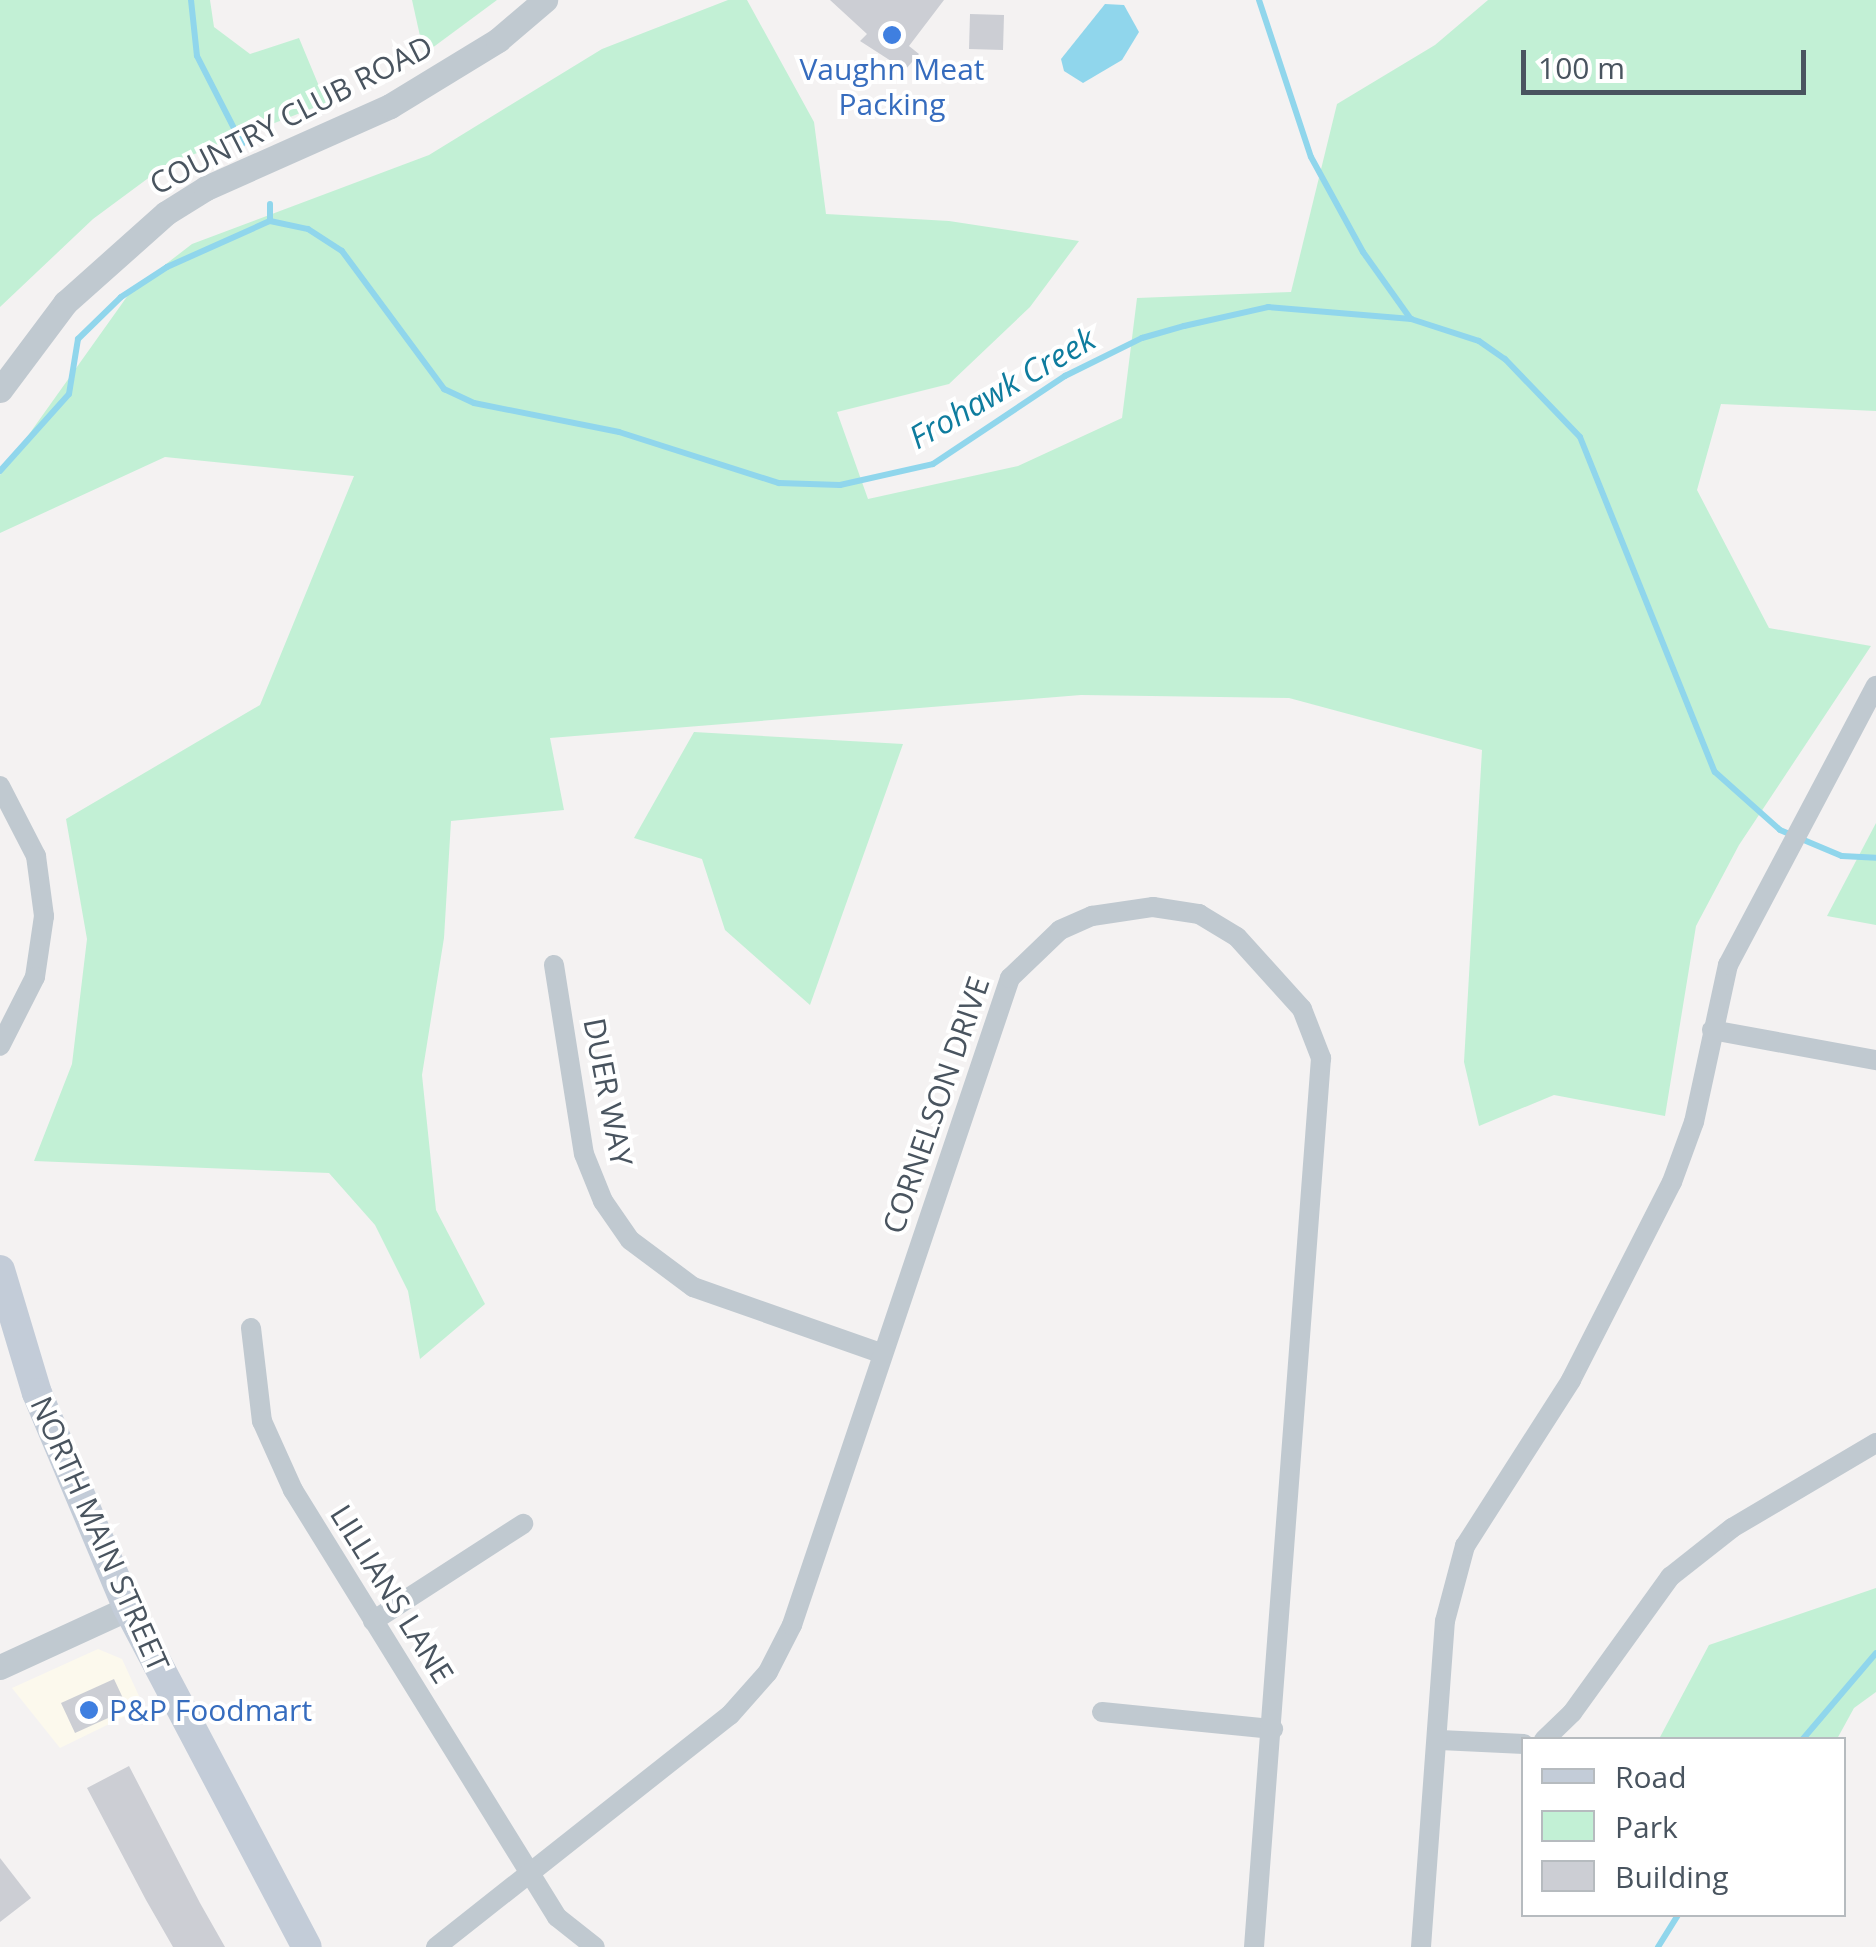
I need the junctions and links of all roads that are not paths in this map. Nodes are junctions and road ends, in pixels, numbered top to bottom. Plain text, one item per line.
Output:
1 (545, 0) edge
2 (0, 390) edge
3 (1876, 686) edge
4 (0, 786) edge
5 (554, 966) dead end
6 (1712, 1030) junction
7 (0, 1046) edge
8 (1876, 1060) edge
9 (0, 1270) edge
10 (251, 1328) dead end
11 (883, 1354) junction
12 (1876, 1442) edge
13 (523, 1524) dead end
14 (128, 1608) junction
15 (373, 1621) junction
16 (0, 1667) edge
17 (1102, 1712) dead end
18 (1273, 1729) junction
19 (1547, 1737) edge
20 (1440, 1740) junction
21 (1521, 1744) edge
22 (530, 1873) junction
23 (307, 1947) edge
24 (436, 1947) edge
25 (595, 1947) edge
26 (1254, 1947) edge
27 (1421, 1947) edge

1 - 2 street, COUNTRY CLUB ROAD
3 - 6 street
4 - 7 street
5 - 11 street, DUER WAY
6 - 8 street
6 - 20 street
9 - 14 main road, NORTH MAIN STREET
10 - 15 street, LILLIANS LANE
11 - 18 street, CORNELSON DRIVE
11 - 22 street, CORNELSON DRIVE
12 - 19 street
13 - 15 street
14 - 16 street
14 - 23 main road, NORTH MAIN STREET
15 - 22 street, LILLIANS LANE
17 - 18 street
18 - 26 street, CORNELSON DRIVE
20 - 21 street
20 - 27 street
22 - 24 street, CORNELSON DRIVE
22 - 25 street

